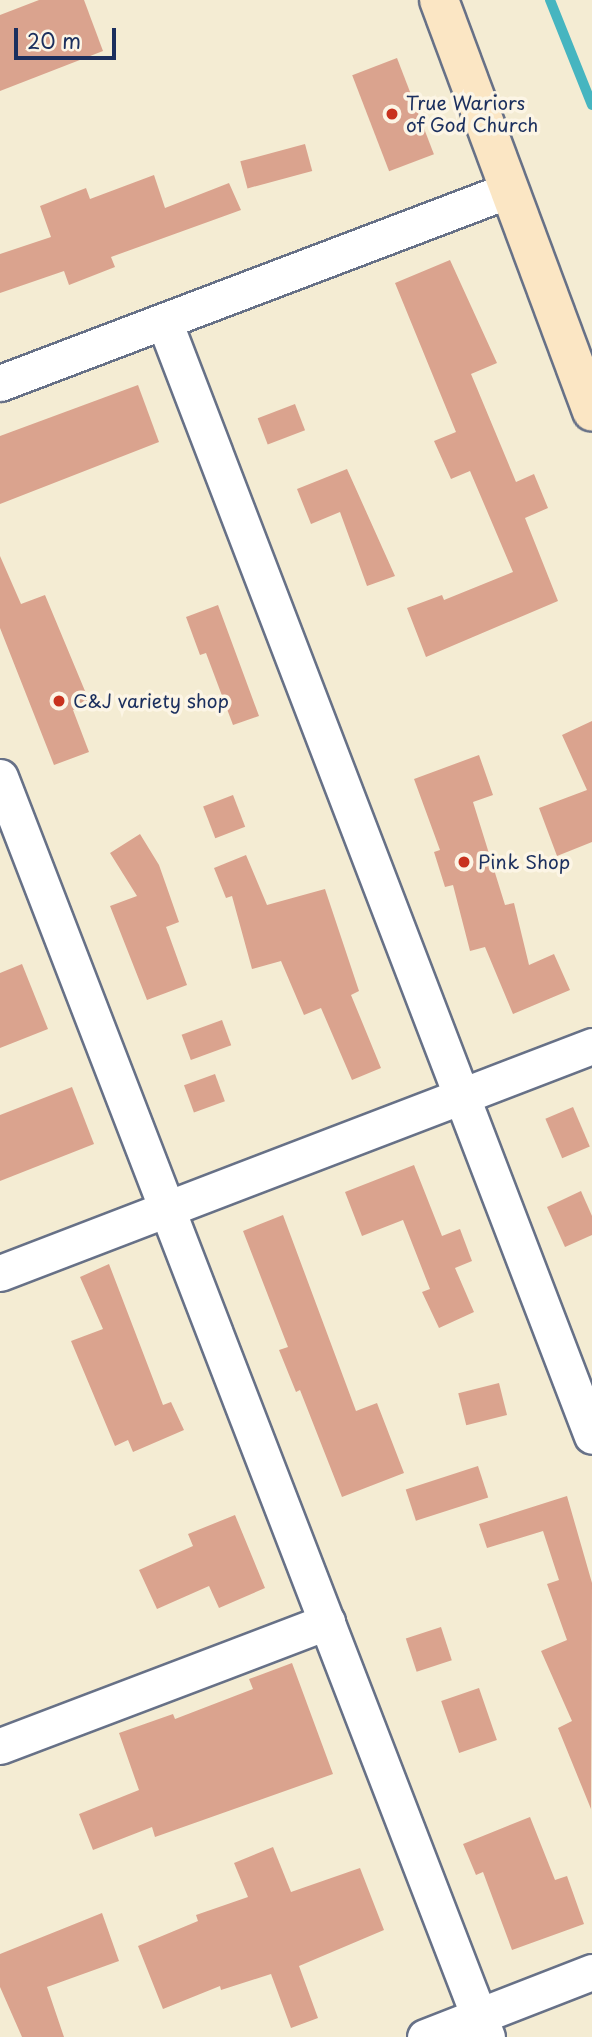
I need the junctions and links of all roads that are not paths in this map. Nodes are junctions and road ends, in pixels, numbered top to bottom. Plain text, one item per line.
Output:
1 (439, 0) edge
2 (509, 190) junction
3 (164, 321) junction
4 (0, 383) edge
5 (592, 412) edge
6 (0, 777) edge
7 (592, 1046) edge
8 (464, 1095) junction
9 (168, 1208) junction
10 (0, 1273) edge
11 (592, 1436) edge
12 (327, 1622) junction
13 (0, 1746) edge
14 (592, 1972) edge
15 (483, 2026) edge
16 (425, 2037) edge

1 - 2 street
2 - 3 street
2 - 5 street
3 - 4 street
3 - 8 street
6 - 9 street
7 - 8 street
8 - 9 street
8 - 11 street
9 - 10 street
9 - 12 street
12 - 13 street
12 - 15 street
14 - 15 street
15 - 16 street

